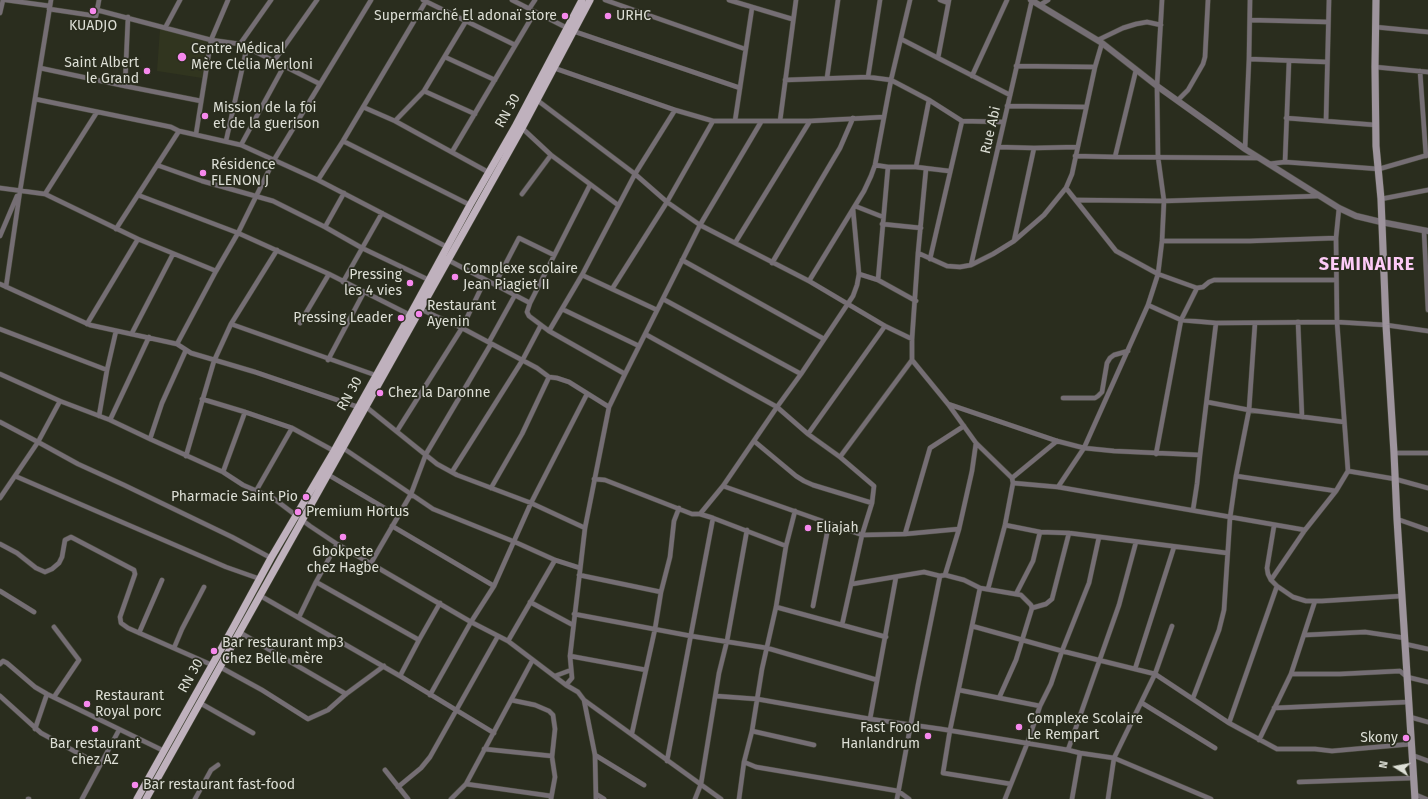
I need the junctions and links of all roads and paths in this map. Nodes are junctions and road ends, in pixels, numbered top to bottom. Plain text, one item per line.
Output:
1 (3, 0) edge
2 (6, 0) edge
3 (51, 0) edge
4 (99, 0) edge
5 (180, 0) edge
6 (228, 0) edge
7 (271, 0) edge
8 (371, 0) edge
9 (425, 0) edge
10 (512, 0) edge
11 (535, 0) edge
12 (582, 0) edge
13 (590, 0) edge
14 (605, 0) edge
15 (729, 0) edge
16 (796, 0) edge
17 (838, 0) edge
18 (880, 0) edge
19 (910, 0) edge
20 (940, 0) edge
21 (1007, 0) edge
22 (1031, 0) edge
23 (1048, 0) edge
24 (1162, 0) edge
25 (1208, 0) edge
26 (1250, 0) edge
27 (1329, 0) edge
28 (1376, 0) edge
29 (314, 1) edge
30 (743, 2) edge
31 (948, 2) edge
32 (1040, 5) junction
33 (50, 8) junction
34 (752, 8) junction
35 (529, 9) junction
36 (97, 10) junction
37 (535, 12) junction
38 (0, 13) edge
39 (128, 17) junction
40 (792, 19) junction
41 (1250, 20) junction
42 (466, 21) junction
43 (1328, 22) junction
44 (1162, 25) junction
45 (1375, 27) junction
46 (165, 28) junction
47 (570, 30) junction
48 (1428, 32) edge
49 (901, 39) junction
50 (211, 40) junction
51 (1100, 42) junction
52 (240, 44) junction
53 (515, 45) junction
54 (247, 47) junction
55 (746, 49) junction
56 (445, 57) junction
57 (938, 58) junction
58 (1249, 59) junction
59 (274, 61) junction
60 (1289, 61) junction
61 (1327, 62) junction
62 (284, 66) junction
63 (1016, 66) junction
64 (1095, 67) junction
65 (1375, 67) junction
66 (40, 68) junction
67 (554, 68) junction
68 (1136, 70) junction
69 (1420, 71) junction
70 (1428, 72) edge
71 (972, 76) junction
72 (868, 77) junction
73 (827, 78) junction
74 (495, 80) junction
75 (785, 80) junction
76 (892, 80) junction
77 (320, 84) junction
78 (125, 86) junction
79 (1157, 86) junction
80 (740, 88) junction
81 (424, 91) junction
82 (1010, 95) junction
83 (35, 99) junction
84 (537, 100) junction
85 (929, 100) junction
86 (1178, 100) junction
87 (201, 101) junction
88 (1007, 106) junction
89 (363, 107) junction
90 (1086, 107) junction
91 (675, 110) junction
92 (97, 112) junction
93 (475, 114) junction
94 (884, 117) junction
95 (853, 118) junction
96 (1286, 118) junction
97 (962, 120) junction
98 (395, 121) junction
99 (713, 121) junction
100 (735, 121) junction
101 (780, 121) junction
102 (810, 121) junction
103 (1326, 121) junction
104 (761, 122) junction
105 (1003, 122) junction
106 (1376, 125) junction
107 (522, 128) junction
108 (179, 131) junction
109 (196, 134) junction
110 (226, 141) junction
111 (343, 141) junction
112 (241, 145) junction
113 (998, 147) junction
114 (1077, 147) junction
115 (1034, 148) junction
116 (1245, 149) junction
117 (452, 152) junction
118 (551, 155) junction
119 (1075, 156) junction
120 (1427, 156) edge
121 (1158, 157) junction
122 (1115, 158) junction
123 (1259, 158) junction
124 (274, 160) junction
125 (1285, 162) junction
126 (1268, 164) junction
127 (157, 165) junction
128 (875, 165) junction
129 (888, 167) junction
130 (916, 167) junction
131 (926, 169) junction
132 (1378, 169) junction
133 (949, 171) junction
134 (488, 172) junction
135 (635, 174) junction
136 (318, 180) junction
137 (590, 185) junction
138 (0, 188) edge
139 (1066, 188) junction
140 (1428, 190) edge
141 (20, 191) junction
142 (344, 193) junction
143 (45, 194) junction
144 (522, 194) dead end
145 (138, 195) junction
146 (256, 196) junction
147 (1319, 196) junction
148 (1381, 199) junction
149 (1077, 200) junction
150 (1164, 200) junction
151 (667, 202) junction
152 (470, 205) junction
153 (618, 205) junction
154 (854, 207) junction
155 (1339, 208) junction
156 (382, 213) junction
157 (883, 217) junction
158 (1381, 222) junction
159 (700, 224) junction
160 (882, 224) junction
161 (325, 227) junction
162 (921, 228) junction
163 (116, 229) junction
164 (1426, 231) edge
165 (238, 233) junction
166 (0, 236) edge
167 (1336, 238) junction
168 (138, 239) junction
169 (1014, 241) junction
170 (1162, 241) junction
171 (735, 243) junction
172 (447, 247) junction
173 (362, 248) junction
174 (277, 250) junction
175 (918, 253) junction
176 (173, 254) junction
177 (554, 256) junction
178 (930, 259) junction
179 (448, 260) junction
180 (682, 260) junction
181 (772, 263) junction
182 (971, 265) junction
183 (216, 271) junction
184 (329, 274) junction
185 (859, 274) junction
186 (1158, 274) junction
187 (1427, 274) edge
188 (582, 275) junction
189 (429, 280) junction
190 (485, 280) junction
191 (878, 280) junction
192 (1336, 280) junction
193 (809, 281) junction
194 (343, 282) junction
195 (0, 284) edge
196 (494, 284) junction
197 (6, 287) junction
198 (1197, 288) junction
199 (612, 289) junction
200 (364, 292) junction
201 (515, 295) junction
202 (663, 299) junction
203 (916, 301) junction
204 (530, 303) junction
205 (847, 304) junction
206 (1148, 306) junction
207 (420, 309) junction
208 (562, 309) junction
209 (657, 310) junction
210 (1428, 310) edge
211 (410, 315) junction
212 (1181, 320) junction
213 (1298, 322) junction
214 (1337, 322) junction
215 (300, 323) dead end
216 (1216, 323) junction
217 (1255, 323) junction
218 (87, 324) junction
219 (231, 324) junction
220 (541, 325) junction
221 (1386, 325) junction
222 (885, 326) junction
223 (0, 328) edge
224 (462, 328) junction
225 (116, 331) junction
226 (549, 331) junction
227 (1428, 331) edge
228 (132, 333) junction
229 (645, 334) junction
230 (149, 337) junction
231 (912, 338) junction
232 (824, 339) junction
233 (490, 343) junction
234 (177, 344) junction
235 (639, 346) junction
236 (186, 350) junction
237 (1128, 351) junction
238 (328, 360) junction
239 (912, 360) junction
240 (214, 361) junction
241 (522, 361) junction
242 (108, 370) junction
243 (0, 374) edge
244 (625, 374) junction
245 (801, 374) junction
246 (375, 375) junction
247 (549, 377) junction
248 (587, 394) junction
249 (1063, 398) dead end
250 (202, 399) junction
251 (60, 401) junction
252 (1206, 402) junction
253 (948, 404) junction
254 (361, 406) junction
255 (609, 407) junction
256 (777, 407) junction
257 (1249, 410) junction
258 (246, 412) junction
259 (99, 416) junction
260 (1302, 417) junction
261 (110, 420) junction
262 (0, 422) edge
263 (1344, 422) junction
264 (964, 426) junction
265 (292, 428) junction
266 (397, 431) junction
267 (808, 434) junction
268 (150, 439) junction
269 (754, 441) junction
270 (1057, 441) junction
271 (38, 442) junction
272 (976, 443) junction
273 (343, 448) junction
274 (1084, 448) junction
275 (334, 451) junction
276 (1394, 453) junction
277 (1428, 453) edge
278 (426, 454) junction
279 (1156, 454) junction
280 (1200, 455) junction
281 (186, 456) junction
282 (840, 457) junction
283 (1348, 471) junction
284 (223, 472) junction
285 (452, 472) junction
286 (327, 474) junction
287 (16, 476) junction
288 (1236, 476) junction
289 (594, 479) junction
290 (1395, 479) junction
291 (1013, 481) junction
292 (723, 486) junction
293 (1058, 487) junction
294 (491, 488) junction
295 (1428, 488) edge
296 (256, 491) junction
297 (1336, 491) junction
298 (411, 494) junction
299 (0, 498) edge
300 (531, 503) junction
301 (872, 503) junction
302 (679, 508) junction
303 (1193, 510) junction
304 (795, 512) junction
305 (700, 514) junction
306 (398, 516) junction
307 (299, 518) junction
308 (713, 518) junction
309 (1230, 518) junction
310 (1396, 519) junction
311 (829, 523) junction
312 (1005, 525) junction
313 (392, 526) junction
314 (1274, 526) junction
315 (585, 528) junction
316 (958, 529) junction
317 (747, 530) junction
318 (1305, 530) junction
319 (1428, 530) edge
320 (1040, 532) junction
321 (1069, 533) junction
322 (904, 534) junction
323 (862, 535) junction
324 (1099, 538) junction
325 (515, 542) junction
326 (1136, 542) junction
327 (0, 544) edge
328 (337, 544) junction
329 (786, 546) junction
330 (1174, 547) junction
331 (1227, 553) junction
332 (271, 558) junction
333 (554, 560) junction
334 (372, 563) junction
335 (580, 568) junction
336 (579, 575) junction
337 (942, 576) junction
338 (896, 578) junction
339 (260, 579) junction
340 (162, 580) dead end
341 (1271, 580) junction
342 (316, 582) junction
343 (852, 584) junction
344 (494, 586) junction
345 (1277, 586) junction
346 (204, 587) dead end
347 (980, 588) junction
348 (988, 589) junction
349 (0, 591) edge
350 (661, 592) junction
351 (1016, 594) junction
352 (259, 595) junction
353 (1402, 596) junction
354 (1315, 601) junction
355 (530, 602) junction
356 (440, 603) junction
357 (812, 606) dead end
358 (776, 607) junction
359 (1032, 608) junction
360 (34, 612) dead end
361 (574, 614) junction
362 (299, 617) junction
363 (471, 622) junction
364 (573, 625) junction
365 (842, 625) junction
366 (972, 626) junction
367 (1172, 626) dead end
368 (54, 627) dead end
369 (655, 629) junction
370 (240, 632) junction
371 (139, 633) junction
372 (1305, 635) junction
373 (498, 636) junction
374 (691, 636) junction
375 (886, 636) junction
376 (419, 640) junction
377 (1023, 640) junction
378 (508, 641) junction
379 (727, 641) junction
380 (1405, 641) junction
381 (174, 648) junction
382 (767, 648) junction
383 (1428, 649) edge
384 (1062, 651) junction
385 (570, 656) junction
386 (1101, 660) junction
387 (532, 661) junction
388 (0, 664) edge
389 (216, 666) junction
390 (384, 666) junction
391 (1135, 669) junction
392 (571, 670) junction
393 (646, 670) junction
394 (1155, 674) junction
395 (1291, 674) junction
396 (400, 676) junction
397 (555, 676) junction
398 (1407, 678) junction
399 (877, 680) junction
400 (1428, 682) edge
401 (566, 686) junction
402 (959, 690) junction
403 (47, 694) junction
404 (346, 694) junction
405 (430, 695) junction
406 (0, 696) edge
407 (716, 696) junction
408 (54, 697) junction
409 (999, 698) junction
410 (1193, 698) junction
411 (757, 699) junction
412 (511, 700) junction
413 (584, 700) junction
414 (1409, 702) junction
415 (200, 703) junction
416 (1142, 703) junction
417 (1040, 706) junction
418 (1274, 708) junction
419 (456, 710) junction
420 (1410, 717) junction
421 (870, 719) junction
422 (1428, 722) edge
423 (1229, 723) junction
424 (911, 726) junction
425 (35, 729) junction
426 (119, 730) junction
427 (950, 730) junction
428 (752, 732) junction
429 (252, 733) dead end
430 (494, 733) junction
431 (632, 733) junction
432 (1259, 740) junction
433 (1027, 744) junction
434 (1411, 744) junction
435 (814, 745) dead end
436 (1215, 748) dead end
437 (484, 749) junction
438 (164, 750) junction
439 (1068, 750) junction
440 (1080, 753) junction
441 (595, 755) junction
442 (1412, 755) junction
443 (552, 756) junction
444 (1114, 758) junction
445 (1428, 760) edge
446 (667, 761) junction
447 (744, 762) junction
448 (100, 765) junction
449 (218, 765) dead end
450 (385, 770) dead end
451 (1414, 778) junction
452 (1299, 782) dead end
453 (466, 784) junction
454 (700, 784) junction
455 (1011, 784) junction
456 (644, 785) dead end
457 (398, 787) junction
458 (898, 791) junction
459 (596, 796) edge
460 (1415, 797) edge
461 (551, 798) edge
462 (82, 799) edge
463 (137, 799) edge
464 (146, 799) edge
465 (195, 799) edge
466 (408, 799) edge
467 (451, 799) edge
468 (604, 799) edge
469 (694, 799) edge
470 (721, 799) edge
471 (738, 799) edge
472 (897, 799) edge
473 (910, 799) edge
474 (1005, 799) edge
475 (1072, 799) edge
476 (1108, 799) edge
477 (1210, 799) edge
478 (1426, 799) edge

1 - 38 street
2 - 33 street
3 - 33 street
4 - 36 street
5 - 46 street
6 - 50 street
7 - 52 street
8 - 77 street
9 - 42 street
9 - 89 street
10 - 35 street
11 - 35 street
12 - 47 main road, RN 30 / RN 30
13 - 47 main road, RN 30
14 - 55 street
15 - 30 street
16 - 40 street
17 - 73 street
18 - 72 street
19 - 49 street
20 - 31 street
21 - 71 street
22 - 32 street
22 - 63 street, Rue Abi
23 - 32 street
24 - 44 street
25 - 86 street
26 - 41 street
27 - 43 street
28 - 45 main road
29 - 59 street
30 - 34 street
31 - 57 street
32 - 51 street
33 - 36 street
33 - 66 street
34 - 40 street
34 - 55 street
35 - 37 street
36 - 39 street
37 - 47 street
37 - 53 street
39 - 46 street
39 - 78 street
40 - 75 street
41 - 43 street
41 - 58 street
42 - 53 street
42 - 56 street
43 - 61 street
44 - 51 street
44 - 79 street
45 - 48 street
45 - 65 main road
46 - 50 street
47 - 67 main road, RN 30
47 - 80 street
47 - 134 main road, RN 30 / RN 30
49 - 57 street
49 - 76 street
50 - 52 street
50 - 87 street
51 - 64 street
51 - 68 street
52 - 54 street
53 - 74 street
54 - 59 street
54 - 110 street
55 - 80 street
56 - 74 street
56 - 81 street
57 - 71 street
58 - 60 street
58 - 116 street
59 - 62 street
60 - 61 street
60 - 96 street
61 - 103 street
62 - 77 street
62 - 112 street
63 - 64 street
63 - 82 street, Rue Abi
64 - 90 street
65 - 69 street
65 - 106 main road
66 - 78 street
66 - 83 street
67 - 84 main road, RN 30
67 - 91 street
68 - 79 street
68 - 122 street
69 - 70 street
69 - 120 street
71 - 82 street
72 - 73 street
72 - 76 street
73 - 75 street
74 - 93 street
75 - 101 street
76 - 85 street
76 - 94 street
77 - 124 street
78 - 87 street
79 - 86 street
79 - 121 street
80 - 100 street
81 - 93 street
81 - 98 street
82 - 88 street, Rue Abi
83 - 92 street
83 - 141 street
84 - 107 main road, RN 30
84 - 135 street
85 - 97 street
85 - 130 street
86 - 116 street
87 - 109 street
88 - 90 street
88 - 105 street, Rue Abi
89 - 98 street
89 - 111 street
90 - 114 street
91 - 99 street
91 - 135 street
92 - 108 street
92 - 143 street
93 - 117 street
94 - 95 street
94 - 128 street
95 - 102 street
95 - 181 street
96 - 103 street
96 - 125 street
97 - 105 street
97 - 133 street
98 - 117 street
99 - 100 street
99 - 151 street
100 - 104 street
101 - 102 street
101 - 104 street
102 - 171 street
103 - 106 street
104 - 159 street
105 - 113 street, Rue Abi
106 - 132 main road
107 - 118 street
107 - 179 main road, RN 30
108 - 109 street
108 - 127 street
109 - 110 street
110 - 112 street
111 - 136 street
111 - 152 street
112 - 124 street
113 - 115 street
113 - 182 street, Rue Abi
114 - 115 street
114 - 119 street
115 - 169 street
116 - 123 street
117 - 134 street
118 - 137 street
118 - 144 street
119 - 122 street
119 - 139 street
120 - 132 street
121 - 122 street
121 - 123 street
121 - 150 street
123 - 126 street
124 - 136 street
124 - 146 street
125 - 126 street
125 - 132 street
126 - 147 street
127 - 145 street
127 - 146 street
128 - 129 street
128 - 154 street
129 - 130 street
129 - 157 street
130 - 131 street
131 - 133 street
131 - 162 street
132 - 148 main road
133 - 178 street
134 - 152 main road, RN 30 / RN 30
135 - 151 street
135 - 153 street
136 - 142 street
137 - 153 street
137 - 177 street
138 - 141 street
139 - 149 street
139 - 169 street
140 - 148 street
141 - 143 street
141 - 166 street
141 - 197 street
142 - 156 street
142 - 161 street
143 - 163 street
145 - 163 street
145 - 165 street
146 - 161 street
146 - 165 street
147 - 150 street
147 - 155 street
148 - 158 main road
149 - 150 street
149 - 186 street
150 - 170 street
151 - 159 street
151 - 199 street
152 - 172 main road, RN 30 / RN 30
153 - 188 street
154 - 157 street
154 - 185 street
154 - 193 street
155 - 158 street
155 - 167 street
156 - 172 street
156 - 173 street
157 - 160 street
158 - 164 street
158 - 221 main road
159 - 171 street
159 - 180 street
160 - 162 street
160 - 191 street
161 - 173 street
162 - 175 street
163 - 168 street
164 - 187 street
165 - 174 street
165 - 183 street
167 - 170 street
167 - 192 street
168 - 176 street
168 - 218 street
169 - 182 street
170 - 186 street
171 - 181 street
172 - 189 main road, RN 30 / RN 30
173 - 189 street
173 - 194 street
174 - 184 street
174 - 219 street
175 - 178 street
175 - 203 street
176 - 183 street
176 - 228 street
177 - 196 street
177 - 204 street
178 - 182 street
179 - 190 street
179 - 207 main road, RN 30
180 - 202 street
180 - 232 street
181 - 193 street
183 - 234 street
184 - 194 street
184 - 215 street
185 - 191 street
185 - 205 street
186 - 198 street
186 - 206 street
187 - 210 street
188 - 199 street
188 - 208 street
189 - 211 main road, RN 30 / RN 30
190 - 196 street
190 - 224 street
191 - 203 street
192 - 198 street
192 - 214 street
193 - 205 street
194 - 200 street
195 - 197 street
196 - 201 street
197 - 218 street
198 - 212 street
199 - 209 street
200 - 211 street
200 - 238 street
201 - 204 street
201 - 233 street
202 - 209 street
202 - 245 street
203 - 231 street
204 - 220 street
205 - 222 street
205 - 232 street
206 - 212 street
206 - 237 street
207 - 224 street
207 - 254 main road, RN 30
208 - 226 street
208 - 235 street
209 - 229 street
211 - 246 main road, RN 30 / RN 30
212 - 216 street
212 - 279 street
213 - 214 street
213 - 217 street
213 - 260 street
214 - 221 street
214 - 263 street
216 - 217 street
216 - 252 street
217 - 257 street
218 - 225 street
219 - 238 street
219 - 240 street
220 - 226 street
220 - 241 street
221 - 227 street
221 - 276 main road
222 - 231 street
222 - 267 street
223 - 242 street
224 - 233 street
224 - 266 street
225 - 228 street
225 - 242 street
226 - 244 street
228 - 230 street
229 - 235 street
229 - 256 street
230 - 234 street
230 - 261 street
231 - 239 street
232 - 245 street
233 - 241 street
233 - 278 street
234 - 236 street
235 - 244 street
236 - 240 street
236 - 268 street
237 - 249 street
237 - 274 street
238 - 246 street
239 - 253 street
239 - 282 street
240 - 250 street
240 - 254 street
241 - 247 street
241 - 285 street
242 - 259 street
243 - 251 street
244 - 255 street
245 - 256 street
246 - 254 main road, RN 30 / RN 30
247 - 248 street
247 - 294 street
248 - 255 street
248 - 300 street
250 - 258 street
250 - 281 street
251 - 259 street
251 - 271 street
252 - 257 street
252 - 280 street
253 - 264 street
253 - 270 street
254 - 266 street
254 - 273 main road, RN 30
254 - 275 main road, RN 30 / RN 30
255 - 289 street
256 - 267 street
256 - 269 street
257 - 260 street
257 - 288 street
258 - 265 street
258 - 284 street
259 - 261 street
260 - 263 street
261 - 268 street
262 - 271 street
263 - 283 street
264 - 272 street
264 - 322 street
265 - 275 street
265 - 296 street
266 - 278 street
267 - 282 street
268 - 281 street
269 - 292 street
269 - 301 street
270 - 274 street
270 - 291 street
271 - 287 street
271 - 332 street
272 - 291 street
272 - 316 street
273 - 286 main road, RN 30
273 - 298 street
274 - 279 street
274 - 293 street
275 - 307 main road, RN 30 / RN 30
276 - 277 street
276 - 290 main road
278 - 285 street
278 - 298 street
279 - 280 street
280 - 303 street
281 - 284 street
282 - 301 street
283 - 290 street
283 - 297 street
284 - 296 street
285 - 294 street
286 - 306 street
286 - 307 main road, RN 30
287 - 299 street
287 - 339 street
288 - 297 street
288 - 309 street
289 - 302 street
289 - 315 street
290 - 295 street
290 - 310 main road
291 - 293 street
291 - 312 street
292 - 304 street
292 - 305 street
293 - 303 street
294 - 300 street
296 - 307 street
297 - 318 street
298 - 306 street
298 - 325 street
300 - 315 street
300 - 325 street
301 - 323 street
302 - 305 street
302 - 350 street
303 - 309 street
304 - 311 street
304 - 329 street
305 - 308 street
306 - 313 street
307 - 328 street
307 - 332 main road, RN 30 / RN 30
307 - 352 main road, RN 30
308 - 317 street
308 - 374 street
309 - 314 street
309 - 331 street
310 - 319 street
310 - 353 main road
311 - 323 street
311 - 357 street
312 - 320 street
312 - 348 street
313 - 334 street
313 - 344 street
314 - 318 street
314 - 341 street
315 - 335 street
316 - 322 street
316 - 337 street
317 - 329 street
317 - 379 street
318 - 341 street
320 - 321 street
320 - 351 street
321 - 324 street
321 - 359 street
322 - 323 street
323 - 343 street
324 - 326 street
324 - 384 street
325 - 333 street
325 - 344 street
326 - 330 street
326 - 386 street
327 - 371 street
328 - 334 street
328 - 342 street
329 - 358 street
330 - 331 street
330 - 391 street
331 - 410 street
332 - 339 main road, RN 30 / RN 30
333 - 335 street
333 - 355 street
334 - 356 street
335 - 336 street
336 - 350 street
336 - 361 street
337 - 338 street
337 - 347 street
337 - 424 street
338 - 343 street
338 - 375 street
339 - 389 main road, RN 30 / RN 30
340 - 371 street
341 - 345 street
342 - 362 street
342 - 376 street
343 - 365 street
344 - 363 street
345 - 354 street
345 - 423 street
346 - 381 street
347 - 348 street
347 - 366 street
348 - 351 street
349 - 360 street
350 - 369 street
351 - 359 street
352 - 362 street
352 - 370 main road, RN 30
353 - 354 street
353 - 380 main road
354 - 372 street
355 - 364 street
355 - 378 street
356 - 363 street
356 - 376 street
358 - 365 street
358 - 382 street
359 - 377 street
361 - 364 street
361 - 369 street
362 - 390 street
363 - 373 street
363 - 405 street
364 - 385 street
365 - 375 street
366 - 377 street
366 - 402 street
367 - 394 street
368 - 408 street
369 - 374 street
369 - 393 street
370 - 389 main road, RN 30
370 - 404 street
371 - 381 street
372 - 380 street
372 - 395 street
373 - 378 street
373 - 419 street
374 - 379 street
374 - 446 street
375 - 399 street
376 - 396 street
377 - 384 street
377 - 409 street
378 - 387 street
379 - 382 street
379 - 407 street
380 - 383 street
380 - 398 main road
381 - 389 street
382 - 399 street
382 - 411 street
384 - 386 street
384 - 417 street
385 - 392 street
385 - 393 street
386 - 391 street
386 - 439 street
387 - 397 street
387 - 412 street
388 - 403 street
389 - 404 street
389 - 415 main road, RN 30
389 - 438 main road, RN 30 / RN 30
390 - 396 street
390 - 404 street
391 - 394 street
392 - 397 street
392 - 401 street
393 - 431 street
394 - 410 street
394 - 416 street
395 - 398 street
395 - 418 street
396 - 405 street
397 - 401 street
398 - 400 street
398 - 414 main road
399 - 421 street
401 - 413 street
402 - 409 street
402 - 427 street
403 - 408 street
403 - 425 street
405 - 419 street
406 - 425 street
407 - 411 street
407 - 454 street
408 - 426 street
409 - 417 street
410 - 423 street
411 - 421 street
411 - 428 street
412 - 430 street
412 - 443 street
413 - 431 street
413 - 441 street
414 - 418 street
414 - 420 main road
415 - 429 street
415 - 464 main road, RN 30
416 - 436 street
416 - 444 street
417 - 433 street
418 - 432 street
419 - 430 street
419 - 457 street
420 - 422 street
420 - 434 main road
421 - 424 street
423 - 432 street
424 - 427 street
424 - 458 street
425 - 448 street
426 - 438 street
426 - 448 street
427 - 433 street
427 - 455 street
428 - 435 street
428 - 447 street
430 - 437 street
431 - 446 street
432 - 434 street
433 - 439 street
433 - 455 street
434 - 442 main road
437 - 443 street
437 - 453 street
438 - 463 main road, RN 30 / RN 30
439 - 440 street
440 - 444 street
440 - 475 street
441 - 456 street
441 - 459 street
442 - 445 street
442 - 451 main road
443 - 461 street
444 - 476 street
444 - 477 street
446 - 454 street
447 - 458 street
447 - 471 street
448 - 462 street
449 - 465 street
450 - 457 street
451 - 452 street
451 - 460 main road
453 - 461 street
453 - 467 street
454 - 469 street
454 - 470 street
455 - 474 street
457 - 466 street
458 - 472 street
458 - 473 street
459 - 468 street
460 - 478 street

